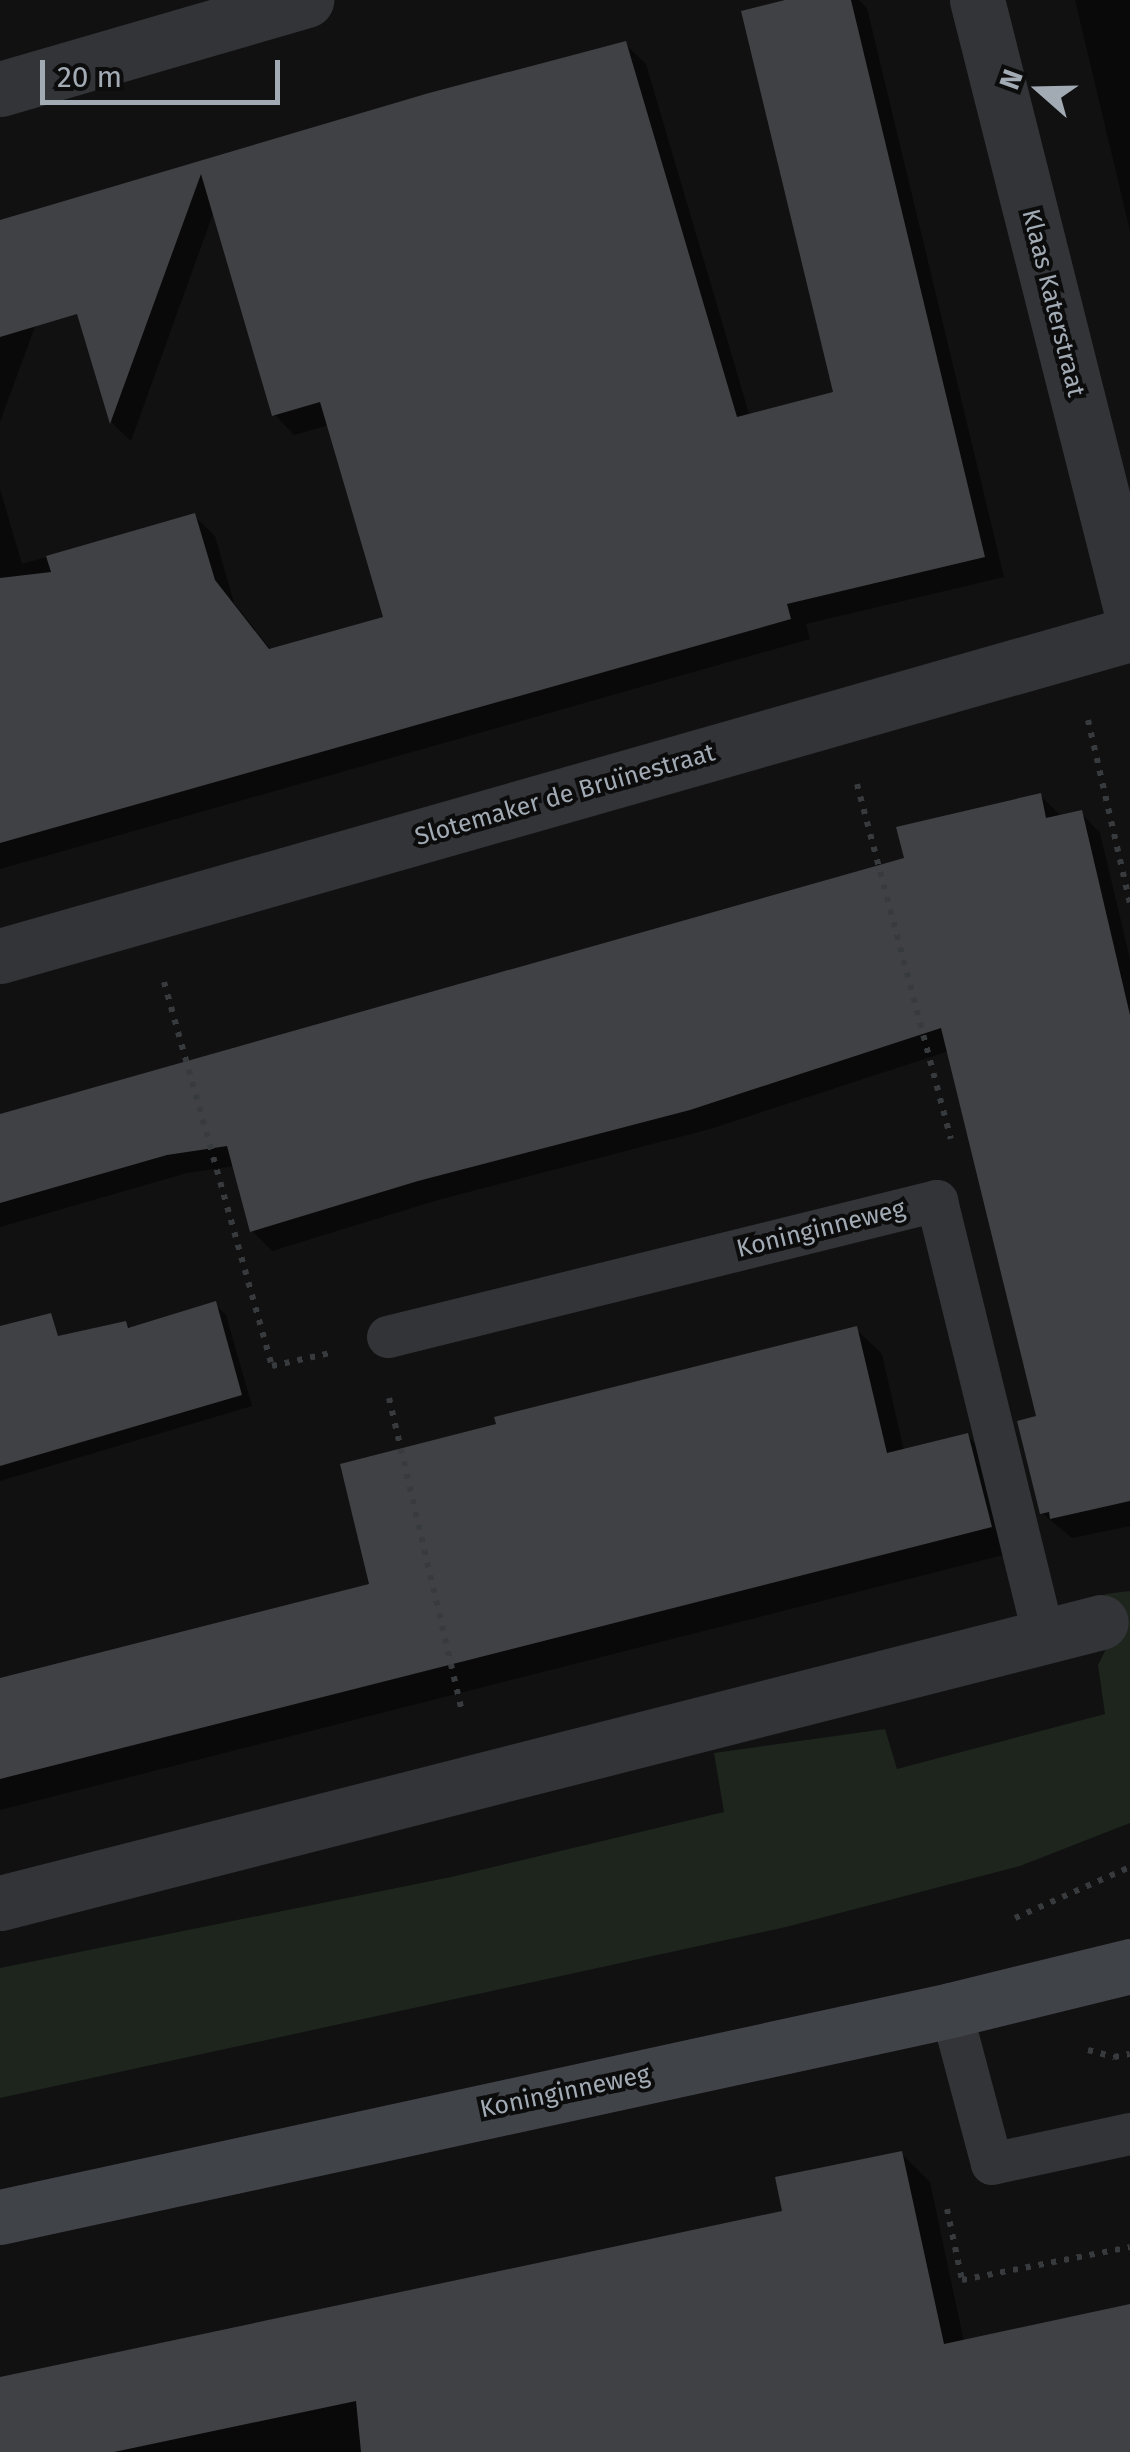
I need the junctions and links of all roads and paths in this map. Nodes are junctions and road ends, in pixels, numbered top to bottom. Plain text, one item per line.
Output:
1 (306, 0) edge
2 (976, 0) edge
3 (0, 89) edge
4 (1130, 606) edge
5 (1130, 634) edge
6 (1072, 650) junction
7 (840, 716) junction
8 (1130, 904) edge
9 (152, 913) junction
10 (0, 956) edge
11 (937, 1201) junction
12 (382, 1340) junction
13 (1101, 1622) dead end
14 (1044, 1635) junction
15 (478, 1781) junction
16 (0, 1903) edge
17 (1130, 1966) edge
18 (951, 2010) junction
19 (1130, 2134) edge
20 (0, 2217) edge

1 - 3 street
2 - 4 street, Klaas Katerstraat
5 - 6 street, Slotemaker de Bruïnestraat
6 - 7 street, Slotemaker de Bruïnestraat
6 - 8 path
7 - 9 street, Slotemaker de Bruïnestraat
7 - 11 path
9 - 10 street, Slotemaker de Bruïnestraat
9 - 12 path
11 - 12 lane, Koninginneweg
11 - 14 lane, Koninginneweg
12 - 15 path
13 - 14 street
14 - 15 street
15 - 16 street
17 - 18 street, Koninginneweg
18 - 19 lane
18 - 20 street, Koninginneweg

